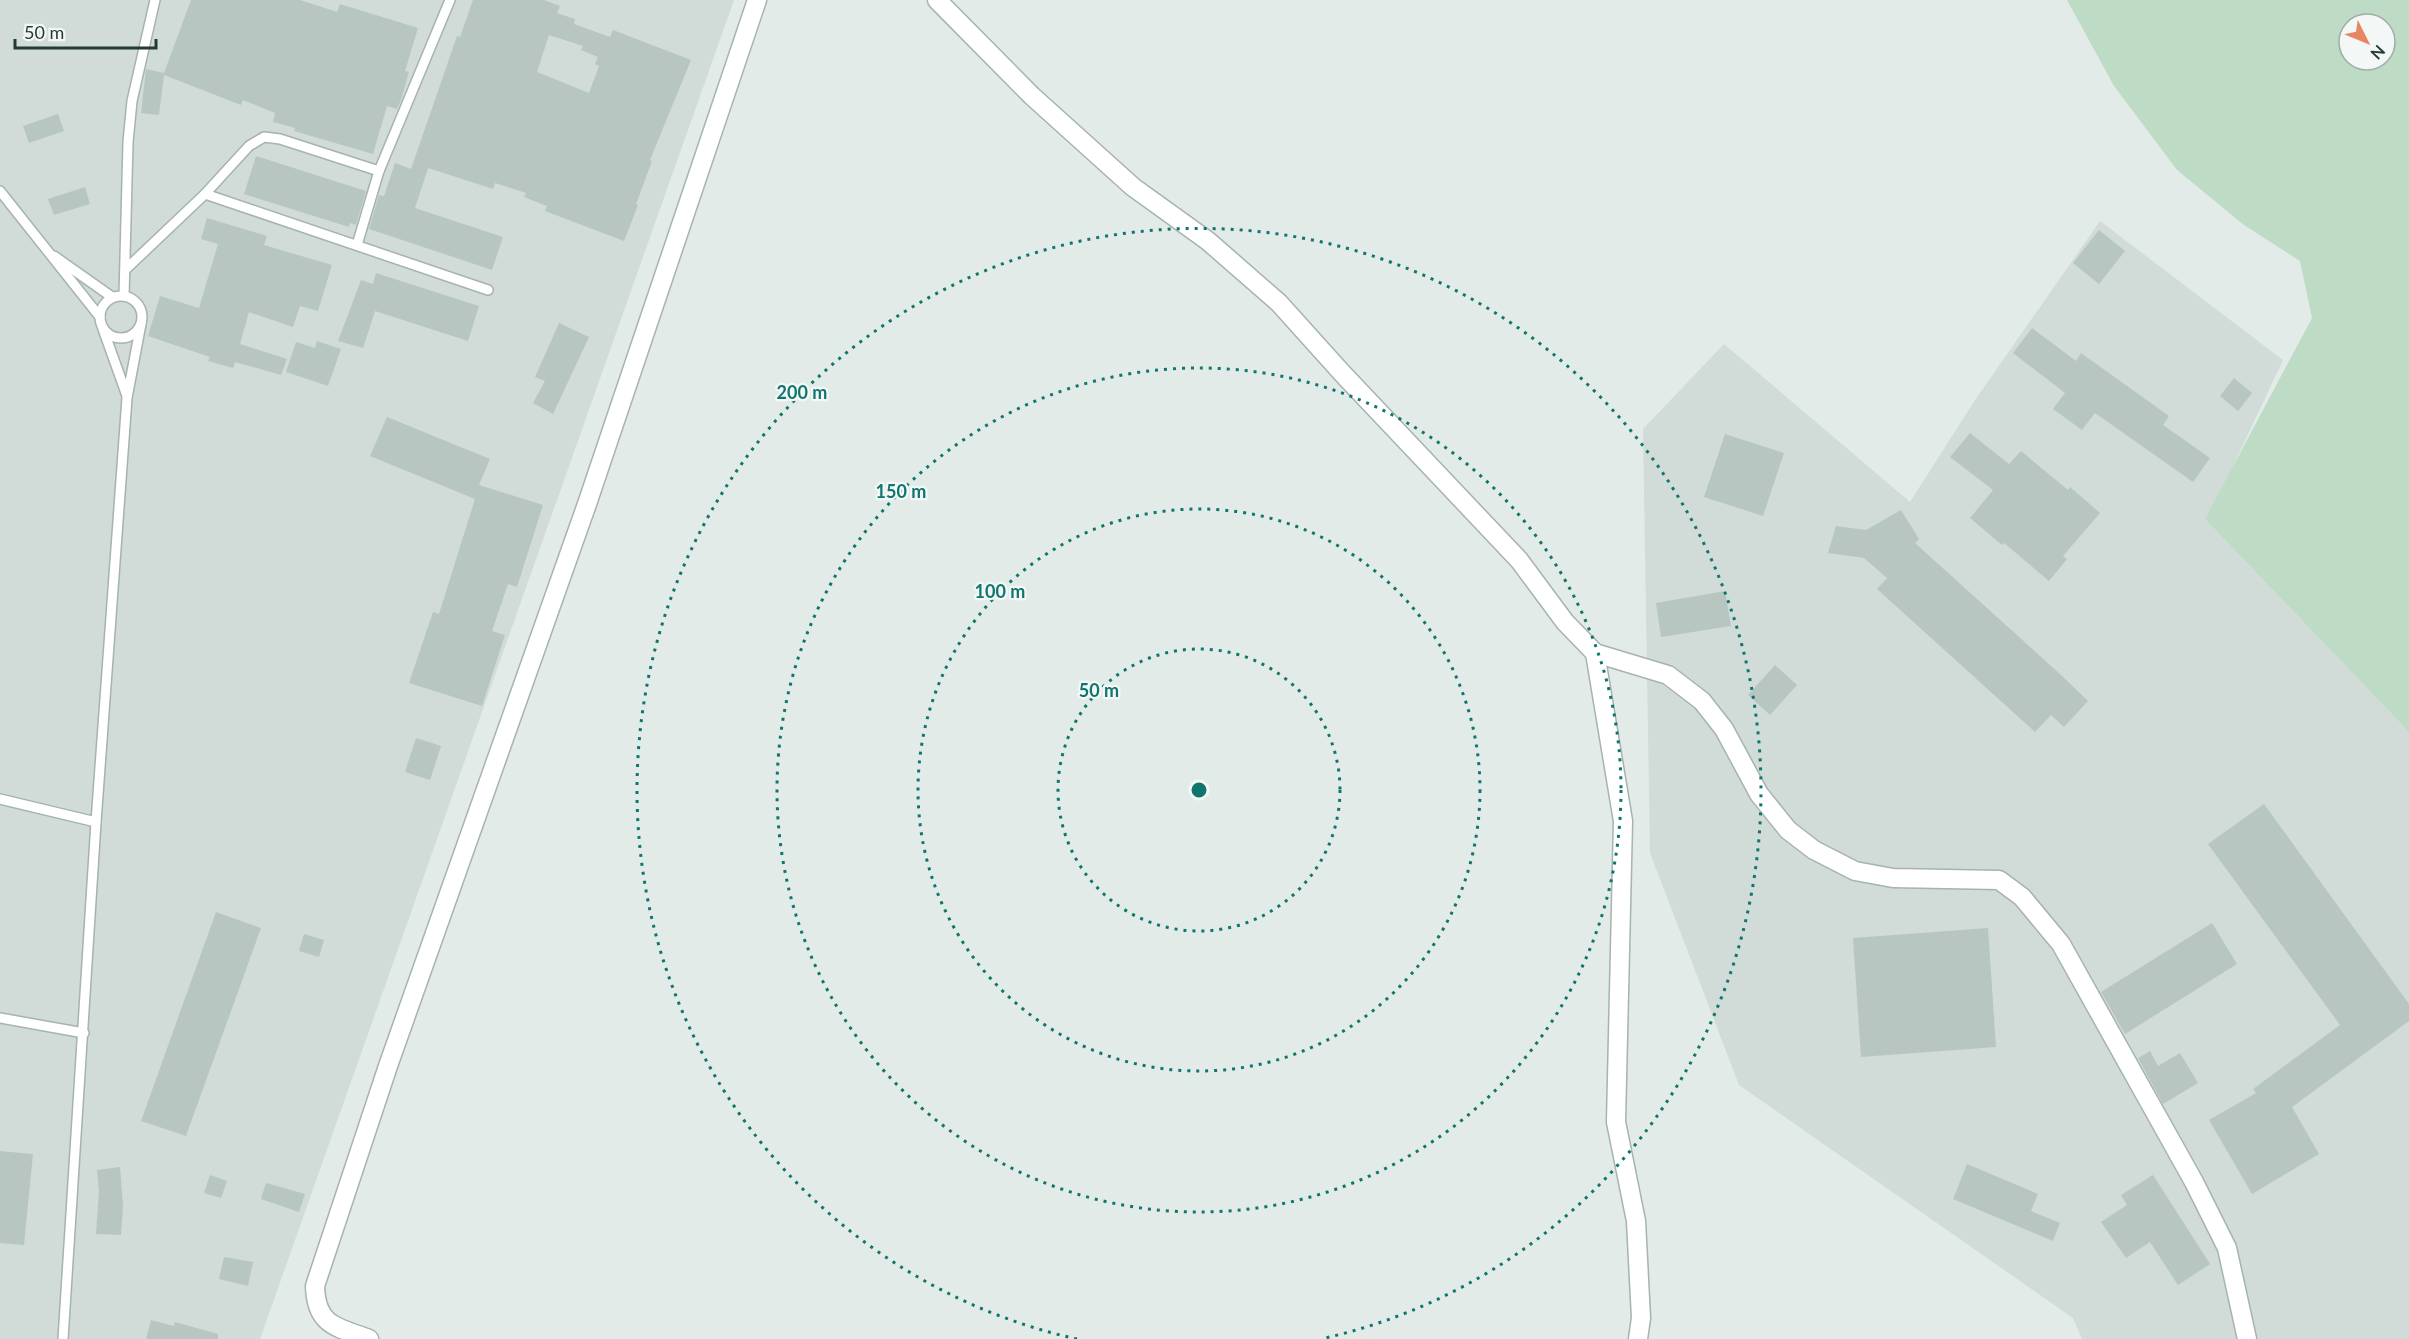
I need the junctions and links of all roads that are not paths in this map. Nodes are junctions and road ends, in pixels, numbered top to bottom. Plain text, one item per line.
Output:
1 (155, 0) edge
2 (450, 0) edge
3 (757, 0) edge
4 (937, 0) edge
5 (379, 171) junction
6 (0, 191) edge
7 (205, 194) junction
8 (357, 244) junction
9 (45, 250) junction
10 (126, 269) junction
11 (488, 290) dead end
12 (124, 296) junction
13 (112, 297) junction
14 (100, 320) junction
15 (141, 324) junction
16 (127, 398) junction
17 (1595, 653) junction
18 (0, 799) edge
19 (96, 822) junction
20 (0, 1018) edge
21 (84, 1033) junction
22 (63, 1339) edge
23 (369, 1339) edge
24 (1638, 1339) edge
25 (2247, 1339) edge

1 - 10 lane
2 - 5 lane
3 - 23 street
4 - 17 street
5 - 7 lane
5 - 8 lane
6 - 9 lane
7 - 8 lane
7 - 10 lane
8 - 11 lane
9 - 13 lane
9 - 14 lane
10 - 12 lane
12 - 13 lane
12 - 15 lane
13 - 14 lane
14 - 15 lane
14 - 16 lane
15 - 16 lane
16 - 19 lane
17 - 24 street
17 - 25 street
18 - 19 lane
19 - 21 lane
20 - 21 lane
21 - 22 lane

